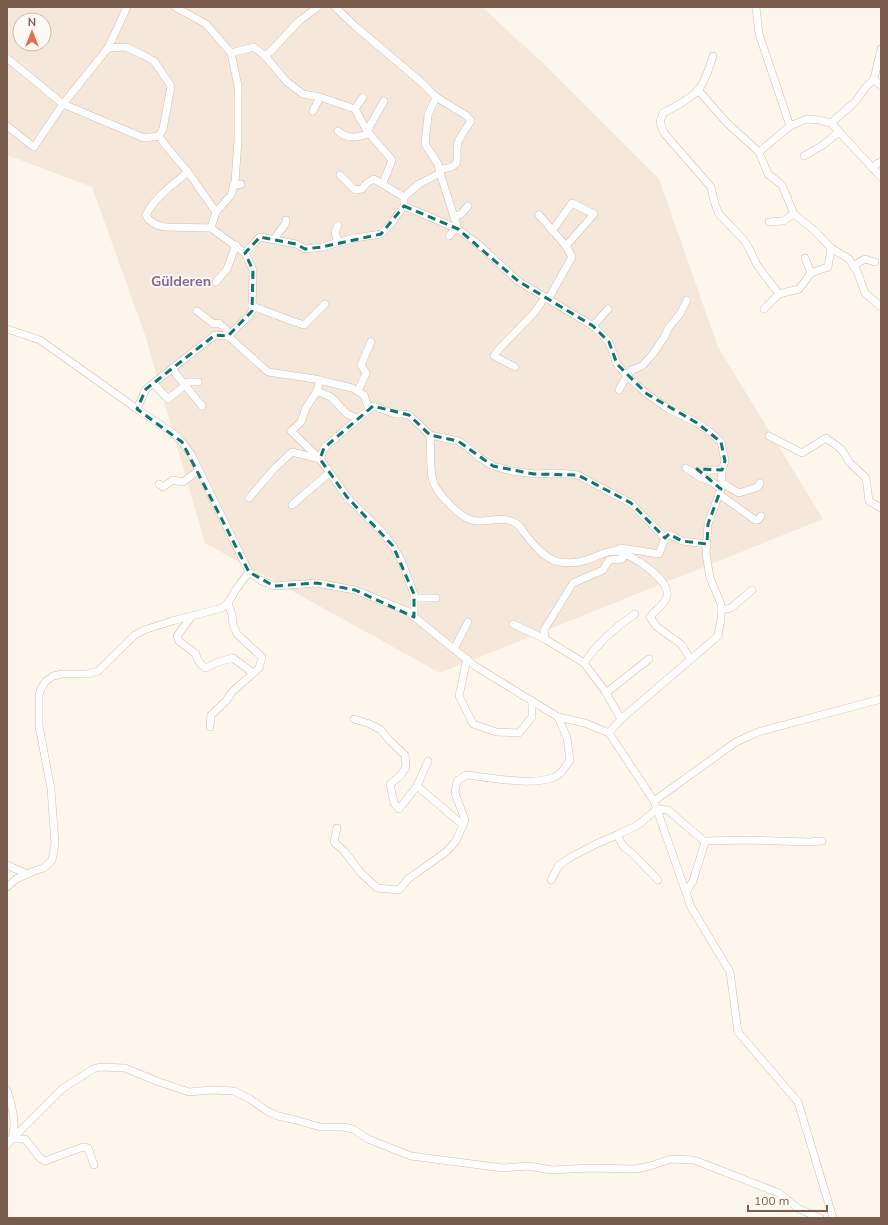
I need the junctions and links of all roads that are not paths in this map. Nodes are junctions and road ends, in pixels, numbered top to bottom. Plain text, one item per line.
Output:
1 (126, 7) edge
2 (174, 7) edge
3 (318, 7) edge
4 (336, 7) edge
5 (756, 7) edge
6 (108, 48) junction
7 (881, 49) edge
8 (231, 54) junction
9 (265, 56) junction
10 (714, 56) dead end
11 (7, 58) edge
12 (874, 79) junction
13 (881, 86) edge
14 (698, 90) junction
15 (320, 97) junction
16 (363, 97) dead end
17 (436, 97) junction
18 (384, 101) dead end
19 (63, 104) junction
20 (355, 109) junction
21 (313, 110) dead end
22 (831, 123) junction
23 (7, 126) edge
24 (790, 126) junction
25 (338, 132) dead end
26 (368, 132) junction
27 (839, 132) junction
28 (159, 136) junction
29 (759, 152) junction
30 (804, 156) dead end
31 (881, 162) edge
32 (872, 168) junction
33 (188, 172) junction
34 (440, 172) junction
35 (340, 175) dead end
36 (881, 177) edge
37 (382, 183) junction
38 (241, 184) dead end
39 (234, 186) junction
40 (404, 197) junction
41 (404, 206) junction
42 (468, 206) dead end
43 (216, 212) junction
44 (794, 214) junction
45 (539, 215) dead end
46 (454, 217) junction
47 (286, 220) dead end
48 (769, 222) dead end
49 (338, 225) dead end
50 (211, 228) junction
51 (457, 229) junction
52 (552, 231) junction
53 (449, 236) dead end
54 (274, 239) junction
55 (338, 243) junction
56 (236, 246) junction
57 (566, 246) junction
58 (832, 248) junction
59 (245, 253) junction
60 (805, 258) dead end
61 (875, 262) dead end
62 (854, 267) junction
63 (811, 273) junction
64 (216, 282) dead end
65 (779, 294) junction
66 (549, 298) junction
67 (687, 300) dead end
68 (325, 304) dead end
69 (252, 306) junction
70 (881, 307) edge
71 (608, 309) dead end
72 (764, 309) dead end
73 (197, 311) dead end
74 (593, 326) junction
75 (7, 329) edge
76 (229, 335) junction
77 (371, 342) dead end
78 (515, 367) dead end
79 (172, 369) junction
80 (627, 375) junction
81 (320, 380) junction
82 (198, 382) dead end
83 (154, 384) junction
84 (185, 385) junction
85 (619, 390) dead end
86 (317, 391) junction
87 (358, 391) junction
88 (202, 406) dead end
89 (137, 409) junction
90 (369, 410) junction
91 (358, 419) junction
92 (430, 435) junction
93 (768, 436) dead end
94 (302, 441) junction
95 (292, 452) junction
96 (320, 459) junction
97 (686, 468) dead end
98 (198, 470) junction
99 (722, 470) junction
100 (329, 473) junction
101 (700, 478) junction
102 (721, 482) junction
103 (760, 483) dead end
104 (158, 484) dead end
105 (720, 492) junction
106 (250, 498) dead end
107 (292, 505) dead end
108 (881, 508) edge
109 (761, 516) dead end
110 (665, 538) junction
111 (707, 544) junction
112 (614, 551) junction
113 (625, 555) junction
114 (249, 572) junction
115 (752, 590) dead end
116 (414, 598) junction
117 (436, 598) dead end
118 (228, 603) junction
119 (721, 610) junction
120 (635, 614) dead end
121 (192, 616) junction
122 (414, 617) junction
123 (468, 622) dead end
124 (513, 624) dead end
125 (545, 639) junction
126 (454, 649) junction
127 (467, 659) junction
128 (649, 659) dead end
129 (690, 660) junction
130 (584, 663) junction
131 (253, 673) junction
132 (606, 693) junction
133 (881, 699) edge
134 (532, 701) junction
135 (558, 717) junction
136 (354, 719) dead end
137 (620, 719) junction
138 (210, 727) dead end
139 (610, 734) junction
140 (428, 761) dead end
141 (417, 786) junction
142 (654, 801) junction
143 (657, 809) junction
144 (463, 825) junction
145 (337, 828) dead end
146 (617, 835) junction
147 (822, 841) dead end
148 (705, 842) junction
149 (7, 865) edge
150 (27, 874) junction
151 (551, 880) dead end
152 (658, 880) dead end
153 (7, 887) edge
154 (686, 892) junction
155 (7, 1090) edge
156 (9, 1142) edge
157 (94, 1164) dead end
158 (831, 1214) edge
159 (820, 1218) edge

1 - 6 street
2 - 8 street
3 - 9 street
4 - 17 street
5 - 24 street
6 - 19 street
6 - 28 street
7 - 12 street
8 - 9 street
8 - 39 street
9 - 15 street
10 - 14 street
11 - 19 street
12 - 13 street
12 - 22 street
14 - 29 street
14 - 65 street
15 - 20 street
15 - 21 street
16 - 20 street
17 - 34 street
17 - 34 street
18 - 26 street
19 - 23 street
19 - 28 street
20 - 26 street
22 - 24 street
22 - 27 street
24 - 29 street
25 - 26 street
26 - 37 street
27 - 30 street
27 - 32 street
28 - 33 street
29 - 44 street
31 - 32 street
32 - 36 street
33 - 43 street
33 - 50 street
34 - 40 street
34 - 46 street
35 - 37 street
37 - 40 street
38 - 39 street
39 - 43 street
40 - 41 street
41 - 51 street
41 - 55 street
42 - 46 street
43 - 50 street
44 - 48 street
44 - 58 street
45 - 52 street
46 - 51 street
47 - 54 street
49 - 55 street
50 - 56 street
51 - 53 street
51 - 66 street
52 - 57 street
52 - 57 street
54 - 55 street
54 - 59 street
56 - 59 street
56 - 64 street
57 - 66 street
58 - 62 street
58 - 63 street
59 - 69 street
60 - 63 street
61 - 62 street
62 - 70 street
63 - 65 street
65 - 72 street
66 - 74 street
66 - 78 street
67 - 80 street
68 - 69 street
69 - 76 street
71 - 74 street
73 - 76 street
74 - 80 street
75 - 89 street
76 - 79 street
76 - 81 street
77 - 87 street
79 - 83 street
79 - 84 street
80 - 85 street
80 - 99 street
81 - 86 street
81 - 87 street
82 - 84 street
83 - 84 street
83 - 89 street
84 - 88 street
86 - 91 street
86 - 94 street
87 - 90 street
89 - 98 street
90 - 91 street
90 - 92 street
91 - 96 street
92 - 110 street
92 - 112 street
93 - 108 street
94 - 95 street
94 - 96 street
95 - 96 street
95 - 106 street
96 - 100 street
97 - 101 street
98 - 104 street
98 - 114 street
99 - 101 street
99 - 102 street
100 - 107 street
100 - 116 street
101 - 105 street
102 - 103 street
102 - 105 street
105 - 109 street
105 - 111 street
110 - 111 street
110 - 112 street
111 - 119 street
112 - 113 street
113 - 125 street
113 - 129 street
114 - 118 street
114 - 122 street
115 - 119 street
116 - 117 street
116 - 122 street
118 - 121 street
118 - 131 street
119 - 129 street
120 - 130 street
121 - 131 street
121 - 150 street
122 - 126 street
123 - 126 street
124 - 125 street
125 - 130 street
126 - 127 street
127 - 134 street
127 - 134 street
128 - 132 street
129 - 137 street
130 - 132 street
131 - 138 street
132 - 137 street
133 - 142 street
134 - 135 street
135 - 139 street
135 - 144 street
136 - 141 street
137 - 139 street
139 - 142 street
140 - 141 street
141 - 144 street
142 - 143 street
143 - 146 street
143 - 148 street
143 - 154 street
144 - 145 street
146 - 151 street
146 - 152 street
147 - 148 street
148 - 154 street
149 - 150 street
150 - 153 street
154 - 158 street
155 - 156 street
156 - 157 street
156 - 159 street

